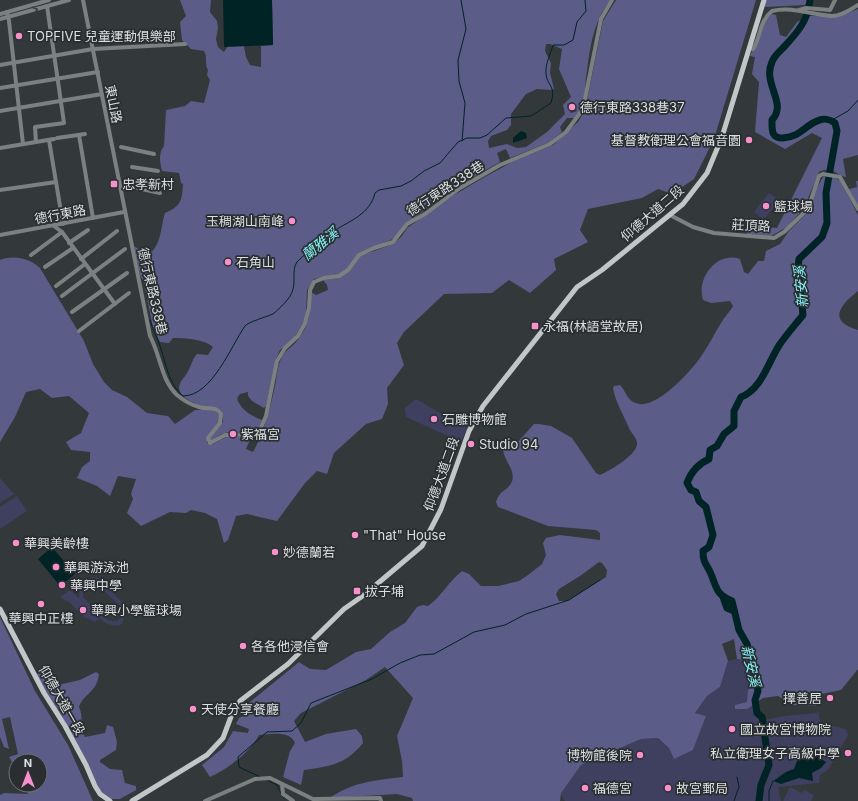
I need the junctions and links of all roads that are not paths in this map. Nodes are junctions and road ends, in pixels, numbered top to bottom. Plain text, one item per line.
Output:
1 (49, 0) edge
2 (69, 0) edge
3 (83, 0) edge
4 (612, 0) edge
5 (764, 0) edge
6 (835, 0) edge
7 (47, 6) junction
8 (858, 6) edge
9 (812, 11) junction
10 (7, 12) junction
11 (0, 14) edge
12 (8, 17) junction
13 (0, 19) edge
14 (185, 44) dead end
15 (749, 48) junction
16 (93, 50) junction
17 (54, 56) junction
18 (14, 63) junction
19 (0, 65) edge
20 (98, 72) junction
21 (58, 78) junction
22 (17, 86) junction
23 (0, 88) edge
24 (102, 94) junction
25 (60, 101) junction
26 (19, 108) junction
27 (0, 111) edge
28 (85, 134) dead end
29 (79, 135) junction
30 (53, 139) junction
31 (36, 142) junction
32 (23, 144) junction
33 (121, 147) dead end
34 (0, 148) edge
35 (154, 154) dead end
36 (132, 167) dead end
37 (158, 171) dead end
38 (56, 182) junction
39 (128, 186) dead end
40 (0, 190) edge
41 (160, 193) dead end
42 (858, 209) edge
43 (124, 212) junction
44 (670, 215) junction
45 (93, 218) junction
46 (63, 224) junction
47 (54, 226) junction
48 (88, 230) dead end
49 (117, 231) dead end
50 (62, 232) junction
51 (0, 236) edge
52 (69, 243) junction
53 (73, 248) junction
54 (125, 249) dead end
55 (31, 255) dead end
56 (81, 258) junction
57 (85, 264) junction
58 (45, 267) dead end
59 (127, 273) dead end
60 (92, 274) junction
61 (56, 286) dead end
62 (104, 289) junction
63 (129, 293) dead end
64 (62, 296) dead end
65 (115, 304) junction
66 (72, 312) dead end
67 (79, 331) dead end
68 (0, 609) edge
69 (282, 784) junction
70 (316, 800) edge
71 (109, 801) edge
72 (132, 801) edge
73 (205, 801) edge
74 (292, 801) edge
75 (381, 801) edge

1 - 10 street
2 - 7 street
3 - 16 street, 東山路
4 - 43 street, 德行東路338巷
5 - 15 main road, 仰德大道二段
6 - 9 street
12 -> 7 street
7 - 17 street
8 - 9 street
9 - 15 street
10 - 11 street
10 - 12 street
12 - 13 street
12 - 18 street
14 - 16 street
15 - 44 main road, 仰德大道二段
16 - 17 street
16 - 20 street, 東山路
17 - 18 street
17 - 21 street
18 - 19 street
18 - 22 street
20 - 21 street
20 - 24 street, 東山路
21 - 22 street
21 - 25 street
22 - 23 street
22 - 26 street
24 - 25 street
24 - 43 street, 東山路
25 - 26 street
25 - 31 street
26 - 27 street
26 - 32 street
28 - 29 street
29 - 30 street
29 - 45 street
30 - 31 street
30 - 38 street
31 - 32 street
32 - 34 street
33 - 35 street
36 - 37 street
38 - 40 street
38 - 46 street
39 - 41 street
42 - 44 street, 莊頂路
43 - 45 street, 德行東路
44 - 72 main road, 仰德大道二段
45 - 46 street, 德行東路
46 - 47 street, 德行東路
47 - 50 street
47 - 51 street, 德行東路
48 - 52 street
49 - 56 street
50 - 52 street
50 - 55 street
52 - 53 street
53 - 56 street
53 - 58 street
54 - 60 street
56 - 57 street
57 - 60 street
57 - 61 street
59 - 62 street
60 - 62 street
60 - 64 street
62 - 65 street
62 - 66 street
63 - 65 street
65 - 67 street
68 - 71 main road, 仰德大道一段
69 - 70 street
69 - 73 street
69 - 74 street
70 - 75 street

